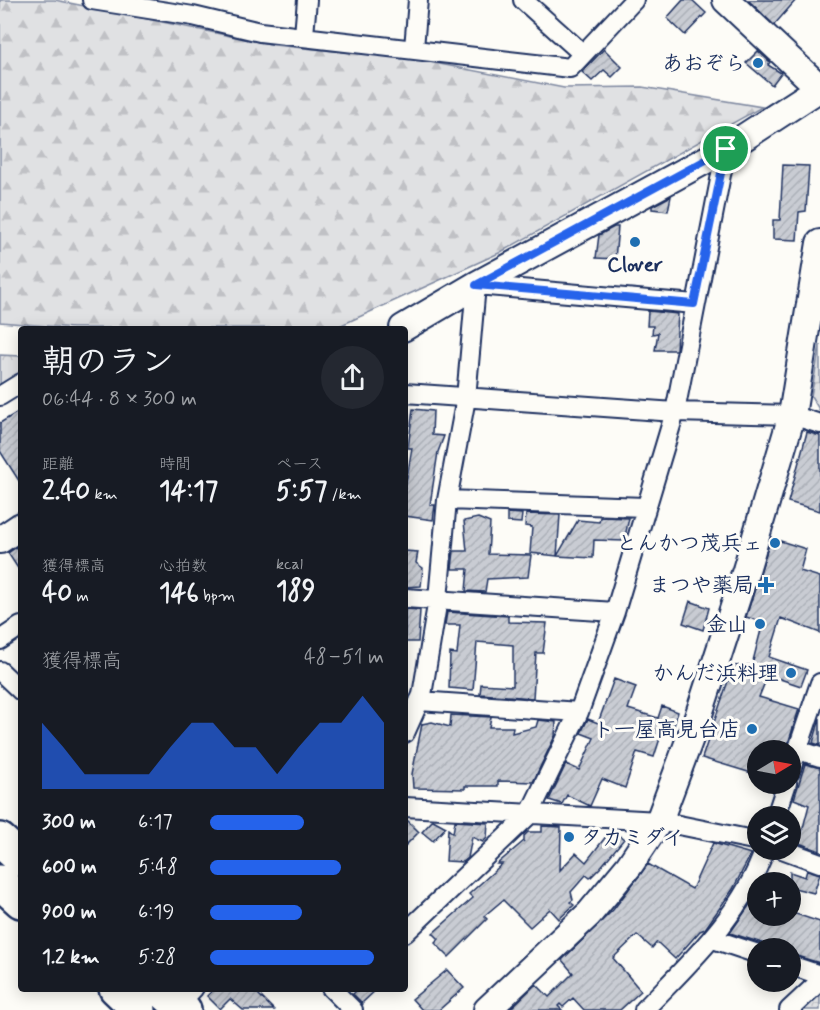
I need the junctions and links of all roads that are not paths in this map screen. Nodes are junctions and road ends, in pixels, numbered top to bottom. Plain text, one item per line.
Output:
1 (92, 0) edge
2 (308, 0) edge
3 (418, 0) edge
4 (523, 0) edge
5 (634, 0) edge
6 (726, 0) edge
7 (194, 8) edge
8 (304, 35) junction
9 (414, 48) junction
10 (583, 54) junction
11 (820, 88) edge
12 (726, 149) junction
13 (820, 243) edge
14 (476, 285) junction
15 (694, 304) junction
16 (406, 326) edge
17 (18, 385) edge
18 (408, 393) edge
19 (0, 396) edge
20 (466, 398) junction
21 (675, 412) junction
22 (792, 415) junction
23 (820, 424) edge
24 (447, 500) junction
25 (645, 507) junction
26 (18, 528) edge
27 (0, 540) edge
28 (408, 598) edge
29 (438, 599) junction
30 (615, 612) junction
31 (18, 628) edge
32 (0, 640) edge
33 (0, 670) edge
34 (820, 683) edge
35 (18, 688) edge
36 (419, 701) junction
37 (579, 712) junction
38 (408, 726) edge
39 (801, 741) edge
40 (801, 751) edge
41 (820, 757) edge
42 (408, 807) edge
43 (529, 815) junction
44 (659, 821) junction
45 (0, 840) edge
46 (747, 840) edge
47 (18, 856) edge
48 (801, 856) edge
49 (761, 860) edge
50 (820, 863) edge
51 (0, 882) edge
52 (18, 898) edge
53 (408, 930) edge
54 (713, 939) junction
55 (747, 950) edge
56 (801, 969) edge
57 (820, 975) edge
58 (820, 981) edge
59 (120, 992) edge
60 (339, 992) edge
61 (139, 1010) edge
62 (353, 1010) edge
63 (487, 1010) edge
64 (644, 1010) edge
65 (789, 1010) edge

1 - 7 street
2 - 8 street
3 - 9 street
4 - 10 street
5 - 10 street
6 - 11 street
7 - 8 street
8 - 9 street
9 - 10 street
11 - 12 street
12 - 14 street
12 - 15 street
13 - 22 street
14 - 15 street
14 - 16 street
14 - 20 street
15 - 21 street
17 - 19 street
18 - 20 street
20 - 21 street
20 - 24 street
21 - 22 street
21 - 25 street
22 - 23 street
22 - 44 street
24 - 25 street
24 - 29 street
25 - 30 street
26 - 27 street
28 - 29 street
29 - 30 street
29 - 36 street
30 - 37 street
31 - 32 street
33 - 35 street
34 - 39 street
36 - 37 street
36 - 38 street
37 - 43 street
40 - 41 street
42 - 43 street
43 - 44 street
43 - 53 street
44 - 46 street
44 - 63 street
45 - 47 highway
48 - 50 street
49 - 54 street
51 - 52 highway
54 - 55 street
54 - 64 street
56 - 57 street
58 - 65 street
59 - 61 highway
60 - 62 street

